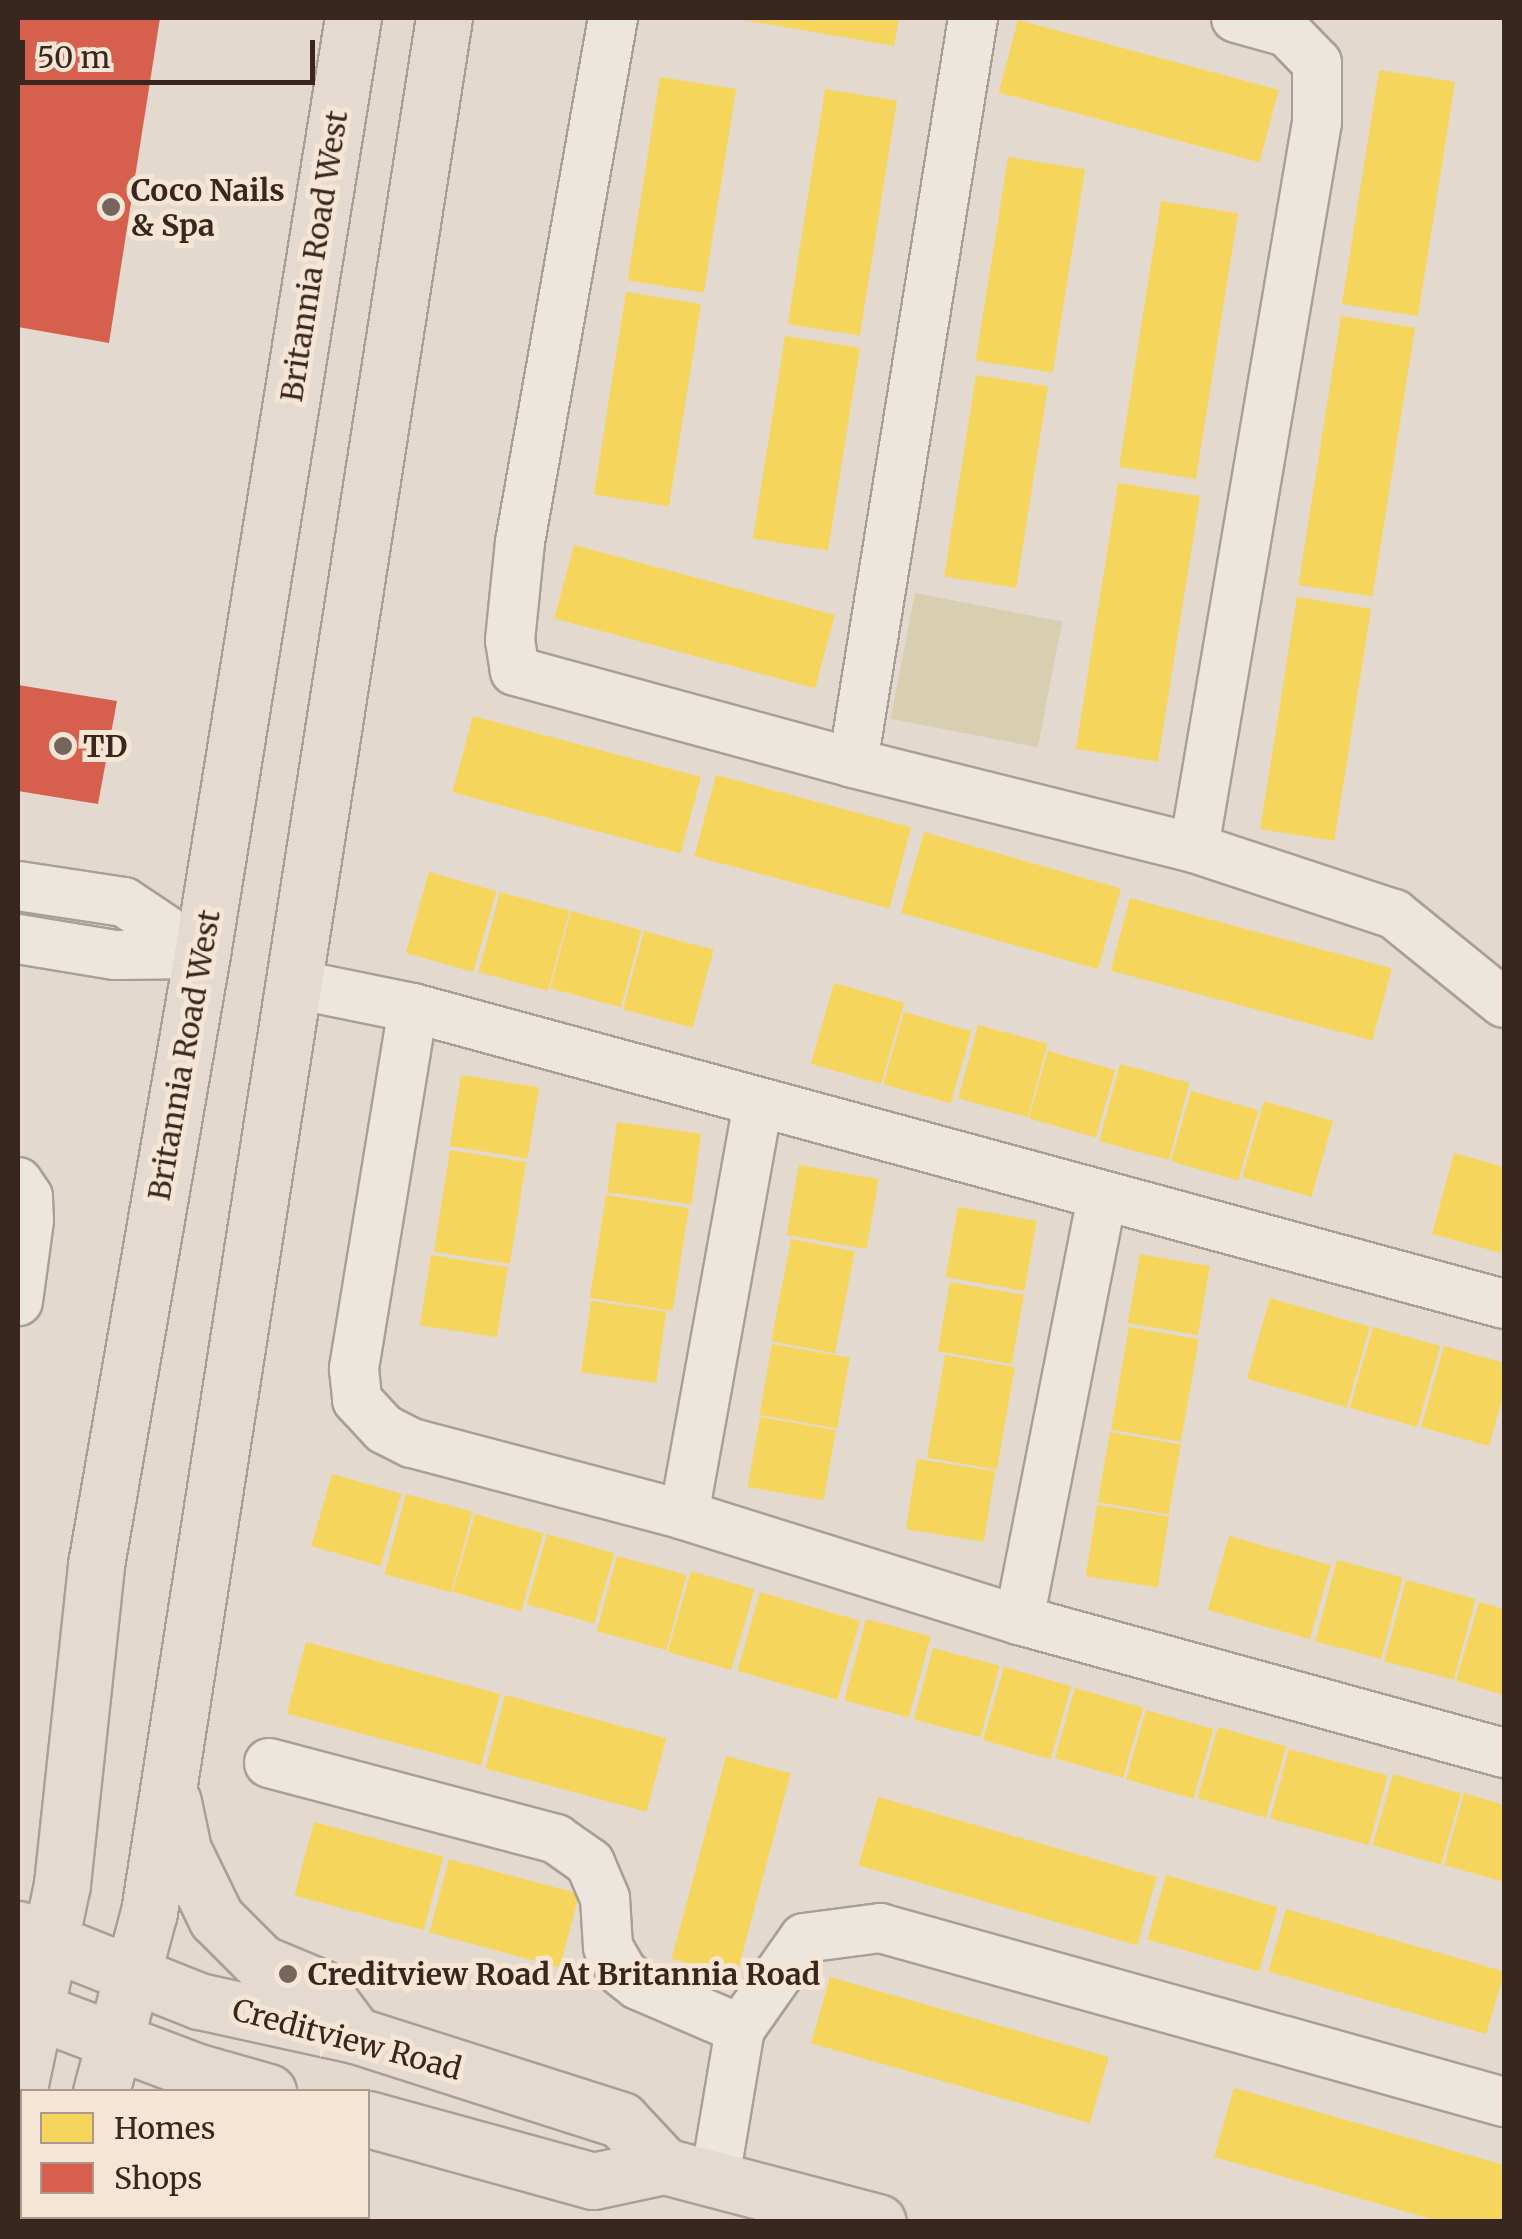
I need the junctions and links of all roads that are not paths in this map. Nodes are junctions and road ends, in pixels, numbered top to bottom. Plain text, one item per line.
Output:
1 (353, 18) edge
2 (444, 18) edge
3 (613, 18) edge
4 (973, 18) edge
5 (1236, 18) edge
6 (852, 763) junction
7 (1194, 848) junction
8 (18, 886) edge
9 (18, 938) edge
10 (202, 954) junction
11 (296, 984) junction
12 (1504, 1003) edge
13 (413, 1008) junction
14 (758, 1105) junction
15 (18, 1182) edge
16 (1102, 1198) junction
17 (18, 1300) edge
18 (1504, 1304) edge
19 (684, 1515) junction
20 (1019, 1620) junction
21 (1504, 1753) edge
22 (268, 1763) dead end
23 (168, 1776) junction
24 (33, 1935) edge
25 (132, 1975) junction
26 (26, 2007) edge
27 (740, 2030) junction
28 (355, 2035) junction
29 (108, 2066) edge
30 (250, 2089) edge
31 (18, 2093) edge
32 (1504, 2102) edge
33 (370, 2120) edge
34 (689, 2172) junction
35 (878, 2222) edge

1 - 10 main road, Britannia Road West
2 - 11 main road
3 - 6 lane
4 - 6 lane
5 - 7 lane
6 - 7 lane
7 - 12 lane
8 - 10 lane
9 - 10 lane
10 - 24 main road, Britannia Road West
11 - 13 lane
11 - 23 main road
13 - 14 lane
13 - 19 lane
14 - 16 lane
14 - 19 lane
15 - 17 lane
16 - 18 lane
16 - 20 lane
19 - 20 lane
20 - 21 lane
22 - 27 lane
23 - 25 main road
23 - 28 main road
24 - 25 main road, Creditview Road
24 - 26 main road, Britannia Road West
25 - 28 main road, Creditview Road
25 - 29 main road
26 - 29 main road
26 - 31 main road, Britannia Road West
27 - 32 lane
27 - 34 lane
28 - 34 main road, Creditview Road
29 - 30 main road
33 - 34 main road
34 - 35 main road

